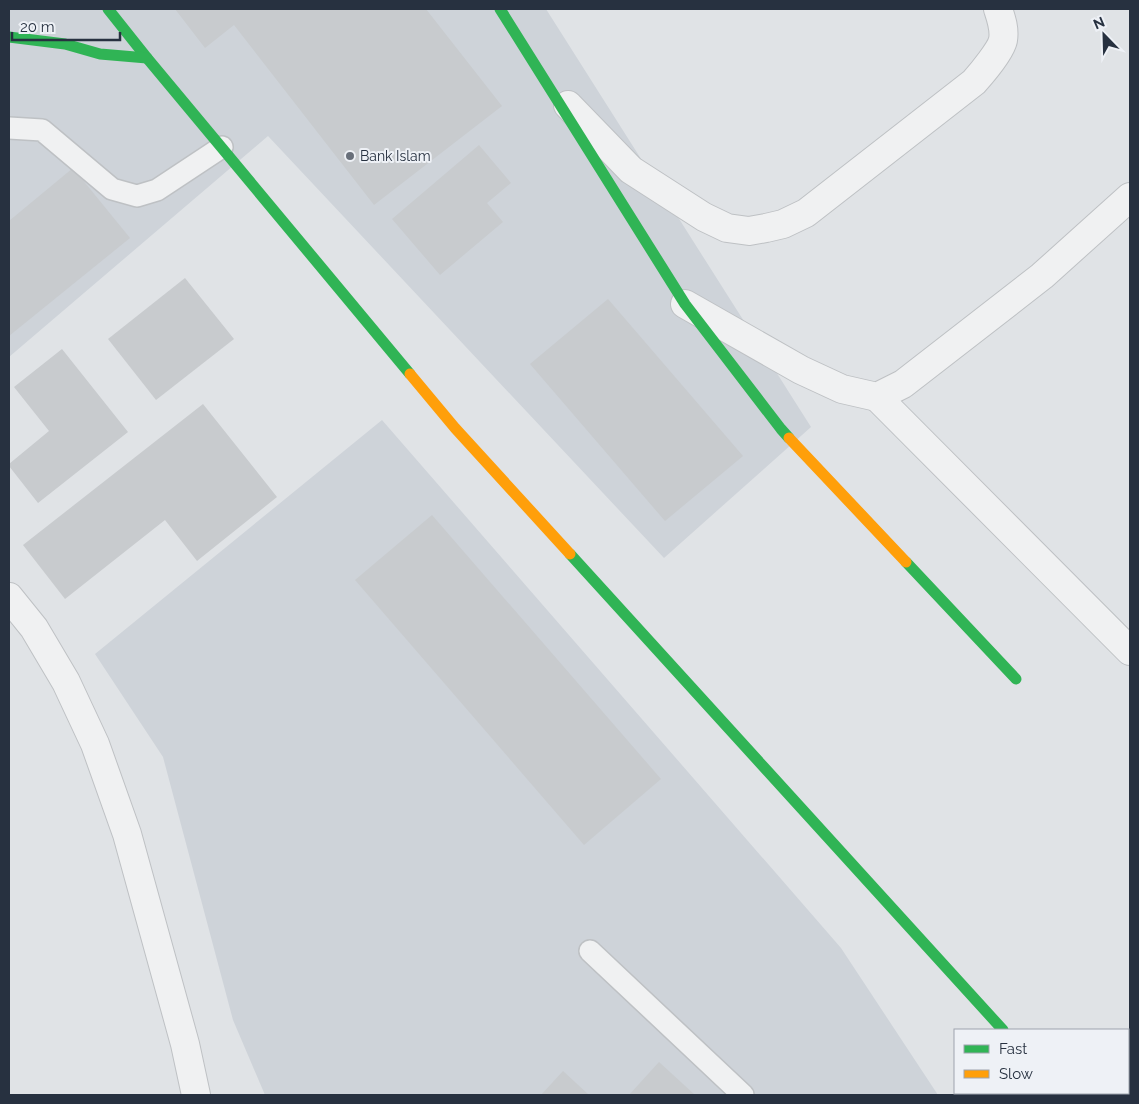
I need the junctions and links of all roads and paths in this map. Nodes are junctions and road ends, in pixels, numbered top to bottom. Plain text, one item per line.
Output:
1 (108, 9) edge
2 (500, 9) edge
3 (998, 9) edge
4 (9, 37) edge
5 (147, 58) junction
6 (548, 84) junction
7 (9, 128) edge
8 (222, 147) junction
9 (1130, 197) edge
10 (685, 304) junction
11 (877, 397) junction
12 (9, 597) edge
13 (1130, 651) edge
14 (1016, 680) dead end
15 (590, 951) dead end
16 (1002, 1029) edge
17 (196, 1095) edge
18 (743, 1095) edge

1 - 5 main road
2 - 6 main road
3 - 6 street
4 - 5 main road
5 - 8 main road
6 - 10 main road
7 - 8 lane
8 - 16 main road
9 - 11 street
10 - 11 street
10 - 14 main road
11 - 13 street
12 - 17 street
15 - 18 lane

